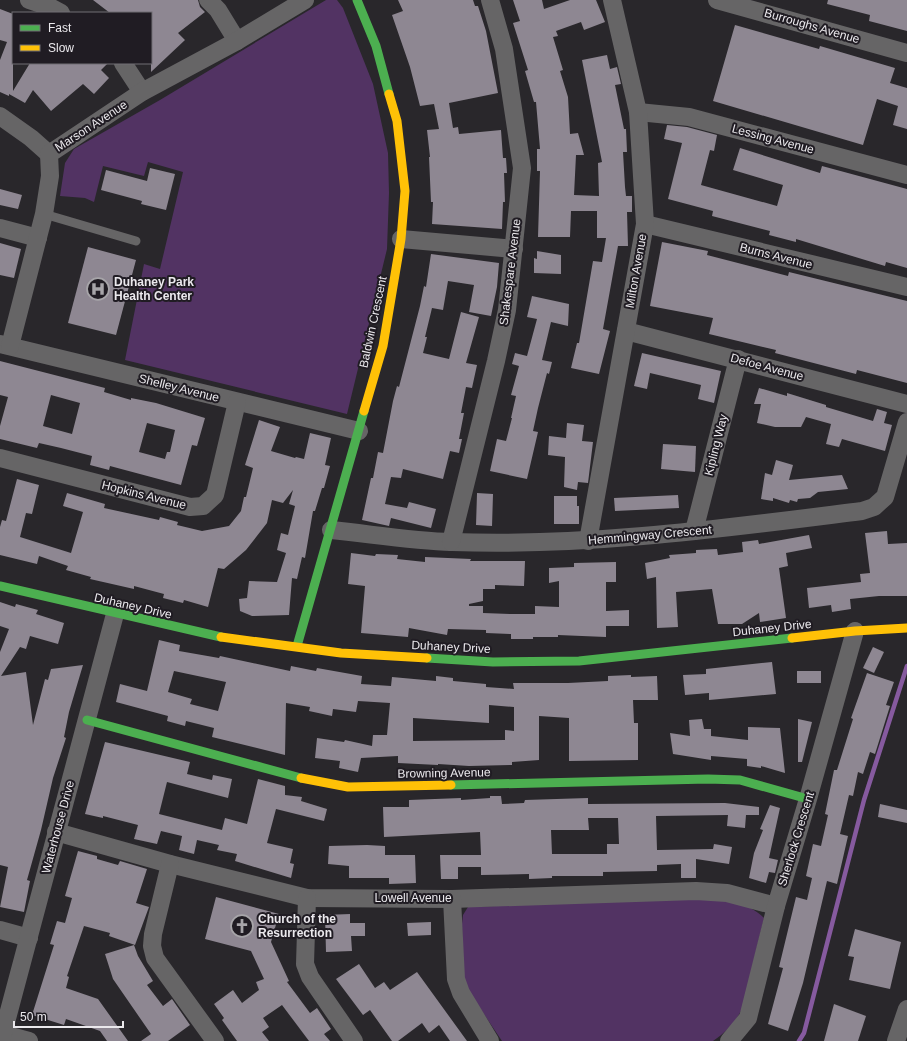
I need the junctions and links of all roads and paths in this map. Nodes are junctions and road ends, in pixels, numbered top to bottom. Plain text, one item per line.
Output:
1 (30, 0) edge
2 (208, 0) edge
3 (304, 0) edge
4 (356, 0) edge
5 (490, 0) edge
6 (612, 0) edge
7 (718, 0) edge
8 (59, 12) edge
9 (237, 41) junction
10 (907, 53) edge
11 (124, 64) edge
12 (142, 92) junction
13 (638, 112) junction
14 (0, 116) edge
15 (49, 154) junction
16 (907, 175) edge
17 (44, 214) junction
18 (645, 224) junction
19 (0, 228) edge
20 (38, 238) junction
21 (401, 239) junction
22 (136, 241) dead end
23 (514, 249) junction
24 (907, 287) edge
25 (626, 331) junction
26 (5, 345) edge
27 (738, 359) junction
28 (237, 402) junction
29 (907, 404) edge
30 (907, 422) edge
31 (358, 431) junction
32 (0, 458) edge
33 (331, 530) junction
34 (694, 531) junction
35 (588, 541) junction
36 (451, 542) junction
37 (0, 586) edge
38 (115, 614) junction
39 (907, 628) edge
40 (855, 631) junction
41 (297, 646) junction
42 (87, 720) junction
43 (808, 799) junction
44 (56, 832) junction
45 (170, 864) junction
46 (307, 898) junction
47 (452, 899) junction
48 (776, 906) junction
49 (0, 930) edge
50 (29, 938) junction
51 (907, 1009) edge
52 (2, 1037) edge
53 (29, 1041) edge
54 (215, 1041) edge
55 (354, 1041) edge
56 (490, 1041) edge
57 (729, 1041) edge
58 (896, 1041) edge

1 - 8 street
2 - 9 street
3 - 9 street, Marson Avenue
4 - 21 street, Baldwin Crescent
5 - 23 street, Shakespare Avenue
6 - 13 street, Milton Avenue
7 - 10 street, Burroughs Avenue
9 - 12 street, Marson Avenue
11 - 12 street
12 - 15 street, Marson Avenue
13 - 16 street, Lessing Avenue
13 - 18 street, Milton Avenue
14 - 15 street
15 - 17 street, Marson Avenue
17 - 20 street, Marson Avenue
17 - 22 lane
18 - 24 street, Burns Avenue
18 - 25 street, Milton Avenue
19 - 20 street
20 - 26 street, Marson Avenue
21 - 23 street
21 - 31 street, Baldwin Crescent
23 - 36 street, Shakespare Avenue
25 - 27 street, Defoe Avenue
25 - 35 street, Milton Avenue
26 - 28 street, Shelley Avenue
27 - 29 street, Defoe Avenue
27 - 34 street, Kipling Way
28 - 31 street, Shelley Avenue
28 - 32 street, Hopkins Avenue
30 - 34 street, Hemmingway Crescent
31 - 33 street, Baldwin Crescent
33 - 36 street, Hemmingway Crescent
33 - 41 street, Baldwin Crescent
34 - 35 street, Hemmingway Crescent
35 - 36 street, Hemmingway Crescent
37 - 38 street, Duhaney Drive
38 - 41 street, Duhaney Drive
38 - 42 street, Waterhouse Drive
39 - 40 street, Duhaney Drive
40 - 41 street, Duhaney Drive
40 - 43 street, Sherlock Crescent
42 - 43 street, Browning Avenue
42 - 44 street, Waterhouse Drive
43 - 48 street, Sherlock Crescent
44 - 45 street, Lowell Avenue
44 - 50 street, Waterhouse Drive
45 - 46 street, Lowell Avenue
45 - 54 street
46 - 47 street, Lowell Avenue
46 - 55 street
47 - 48 street, Lowell Avenue
47 - 56 street
48 - 57 street, Sherlock Crescent
49 - 50 street
50 - 52 street, Waterhouse Drive
51 - 58 street
52 - 53 street

